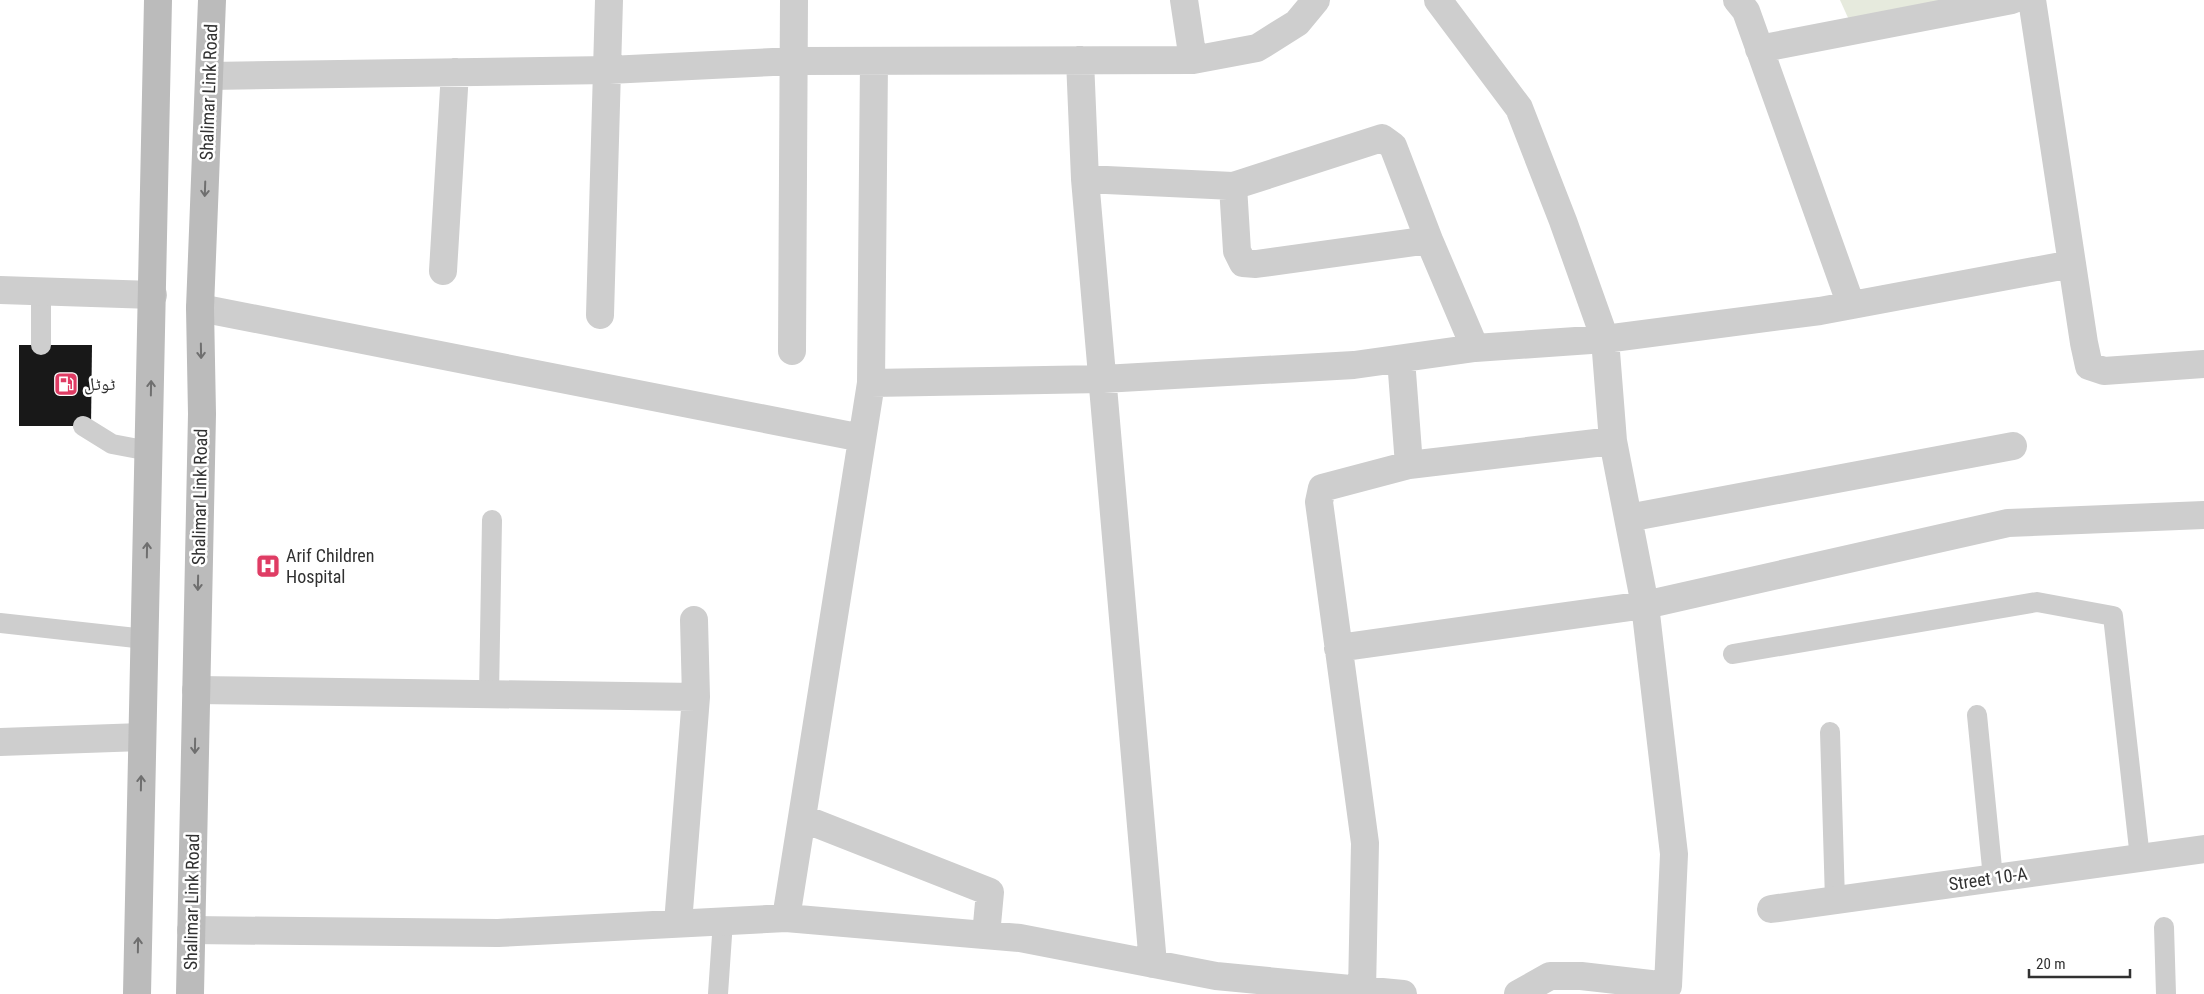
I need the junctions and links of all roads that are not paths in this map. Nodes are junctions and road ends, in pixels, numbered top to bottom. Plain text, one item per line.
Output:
1 (158, 0) edge
2 (212, 0) edge
3 (609, 0) edge
4 (794, 0) edge
5 (1184, 0) edge
6 (1316, 0) edge
7 (1438, 0) edge
8 (1738, 0) edge
9 (2012, 0) edge
10 (2032, 0) edge
11 (1760, 49) junction
12 (1080, 60) junction
13 (1193, 60) junction
14 (795, 61) junction
15 (874, 61) junction
16 (609, 70) junction
17 (455, 72) junction
18 (210, 76) junction
19 (1085, 179) junction
20 (1233, 186) junction
21 (1429, 240) junction
22 (2072, 264) junction
23 (443, 271) dead end
24 (0, 290) edge
25 (41, 291) junction
26 (153, 295) junction
27 (1851, 305) junction
28 (200, 308) junction
29 (600, 315) dead end
30 (1605, 339) junction
31 (41, 345) dead end
32 (1475, 348) junction
33 (792, 351) dead end
34 (1401, 359) junction
35 (2204, 364) edge
36 (1102, 379) junction
37 (871, 383) junction
38 (83, 426) dead end
39 (862, 438) junction
40 (1613, 441) junction
41 (2013, 446) dead end
42 (149, 451) junction
43 (1409, 465) junction
44 (2204, 516) edge
45 (1628, 518) junction
46 (492, 520) dead end
47 (1645, 605) junction
48 (694, 620) dead end
49 (0, 623) edge
50 (145, 639) junction
51 (1338, 648) junction
52 (1733, 654) dead end
53 (196, 690) junction
54 (489, 694) junction
55 (696, 697) junction
56 (1977, 715) dead end
57 (1830, 732) dead end
58 (142, 737) junction
59 (0, 742) edge
60 (802, 818) junction
61 (2204, 849) edge
62 (2140, 858) junction
63 (1992, 878) junction
64 (1835, 900) junction
65 (1771, 909) dead end
66 (786, 918) junction
67 (723, 921) junction
68 (678, 923) junction
69 (2164, 927) dead end
70 (192, 930) junction
71 (986, 935) junction
72 (1153, 964) junction
73 (1291, 989) edge
74 (1668, 990) edge
75 (1362, 991) junction
76 (137, 994) edge
77 (190, 994) edge
78 (718, 994) edge
79 (1403, 994) edge
80 (1518, 994) edge
81 (2166, 994) edge

1 - 26 main road
2 - 18 main road, Shalimar Link Road
3 - 16 street
4 - 14 street
5 - 13 street
6 - 13 street
7 - 30 street
8 - 11 street
9 - 11 street
10 - 22 street
11 - 27 street
12 - 13 street
12 - 15 street
12 - 19 street
14 - 15 street
14 - 16 street
14 - 33 street
15 - 37 street
16 - 17 street
16 - 29 street
17 - 18 street
17 - 23 street
18 -> 28 main road, Shalimar Link Road
19 - 20 street
19 - 36 street
20 - 21 street
20 - 21 street
21 - 32 street
22 - 27 street
22 - 35 street
24 - 25 street
25 - 26 street
25 - 31 lane
42 -> 26 main road
27 - 30 street
28 - 39 street
28 -> 53 main road, Shalimar Link Road
30 - 32 street
30 - 40 street
32 - 34 street
34 - 36 street
34 - 43 street
36 - 37 street
36 - 72 street
37 - 39 street
38 - 42 lane
39 - 60 street
40 - 43 street
40 - 45 street
41 - 45 street
50 -> 42 main road
43 - 51 street
44 - 47 street
45 - 47 street
46 - 54 lane
47 - 51 street
47 - 74 street
48 - 55 street
49 - 50 lane
50 - 58 main road
51 - 75 street
52 - 62 lane
53 - 54 street
53 -> 70 main road, Shalimar Link Road
54 - 55 street
55 - 68 street
56 - 63 lane
57 - 64 lane
58 - 59 street
76 -> 58 main road
60 - 66 street
60 - 71 street
61 - 62 street, Street 10-A
62 - 63 street, Street 10-A
63 - 64 street, Street 10-A
64 - 65 street, Street 10-A
66 - 67 street
66 - 71 street
67 - 68 street
67 - 78 lane
68 - 70 street
69 - 81 lane
70 - 77 main road, Shalimar Link Road
71 - 72 street
72 - 73 street
73 - 75 street
74 - 80 street
75 - 79 street

